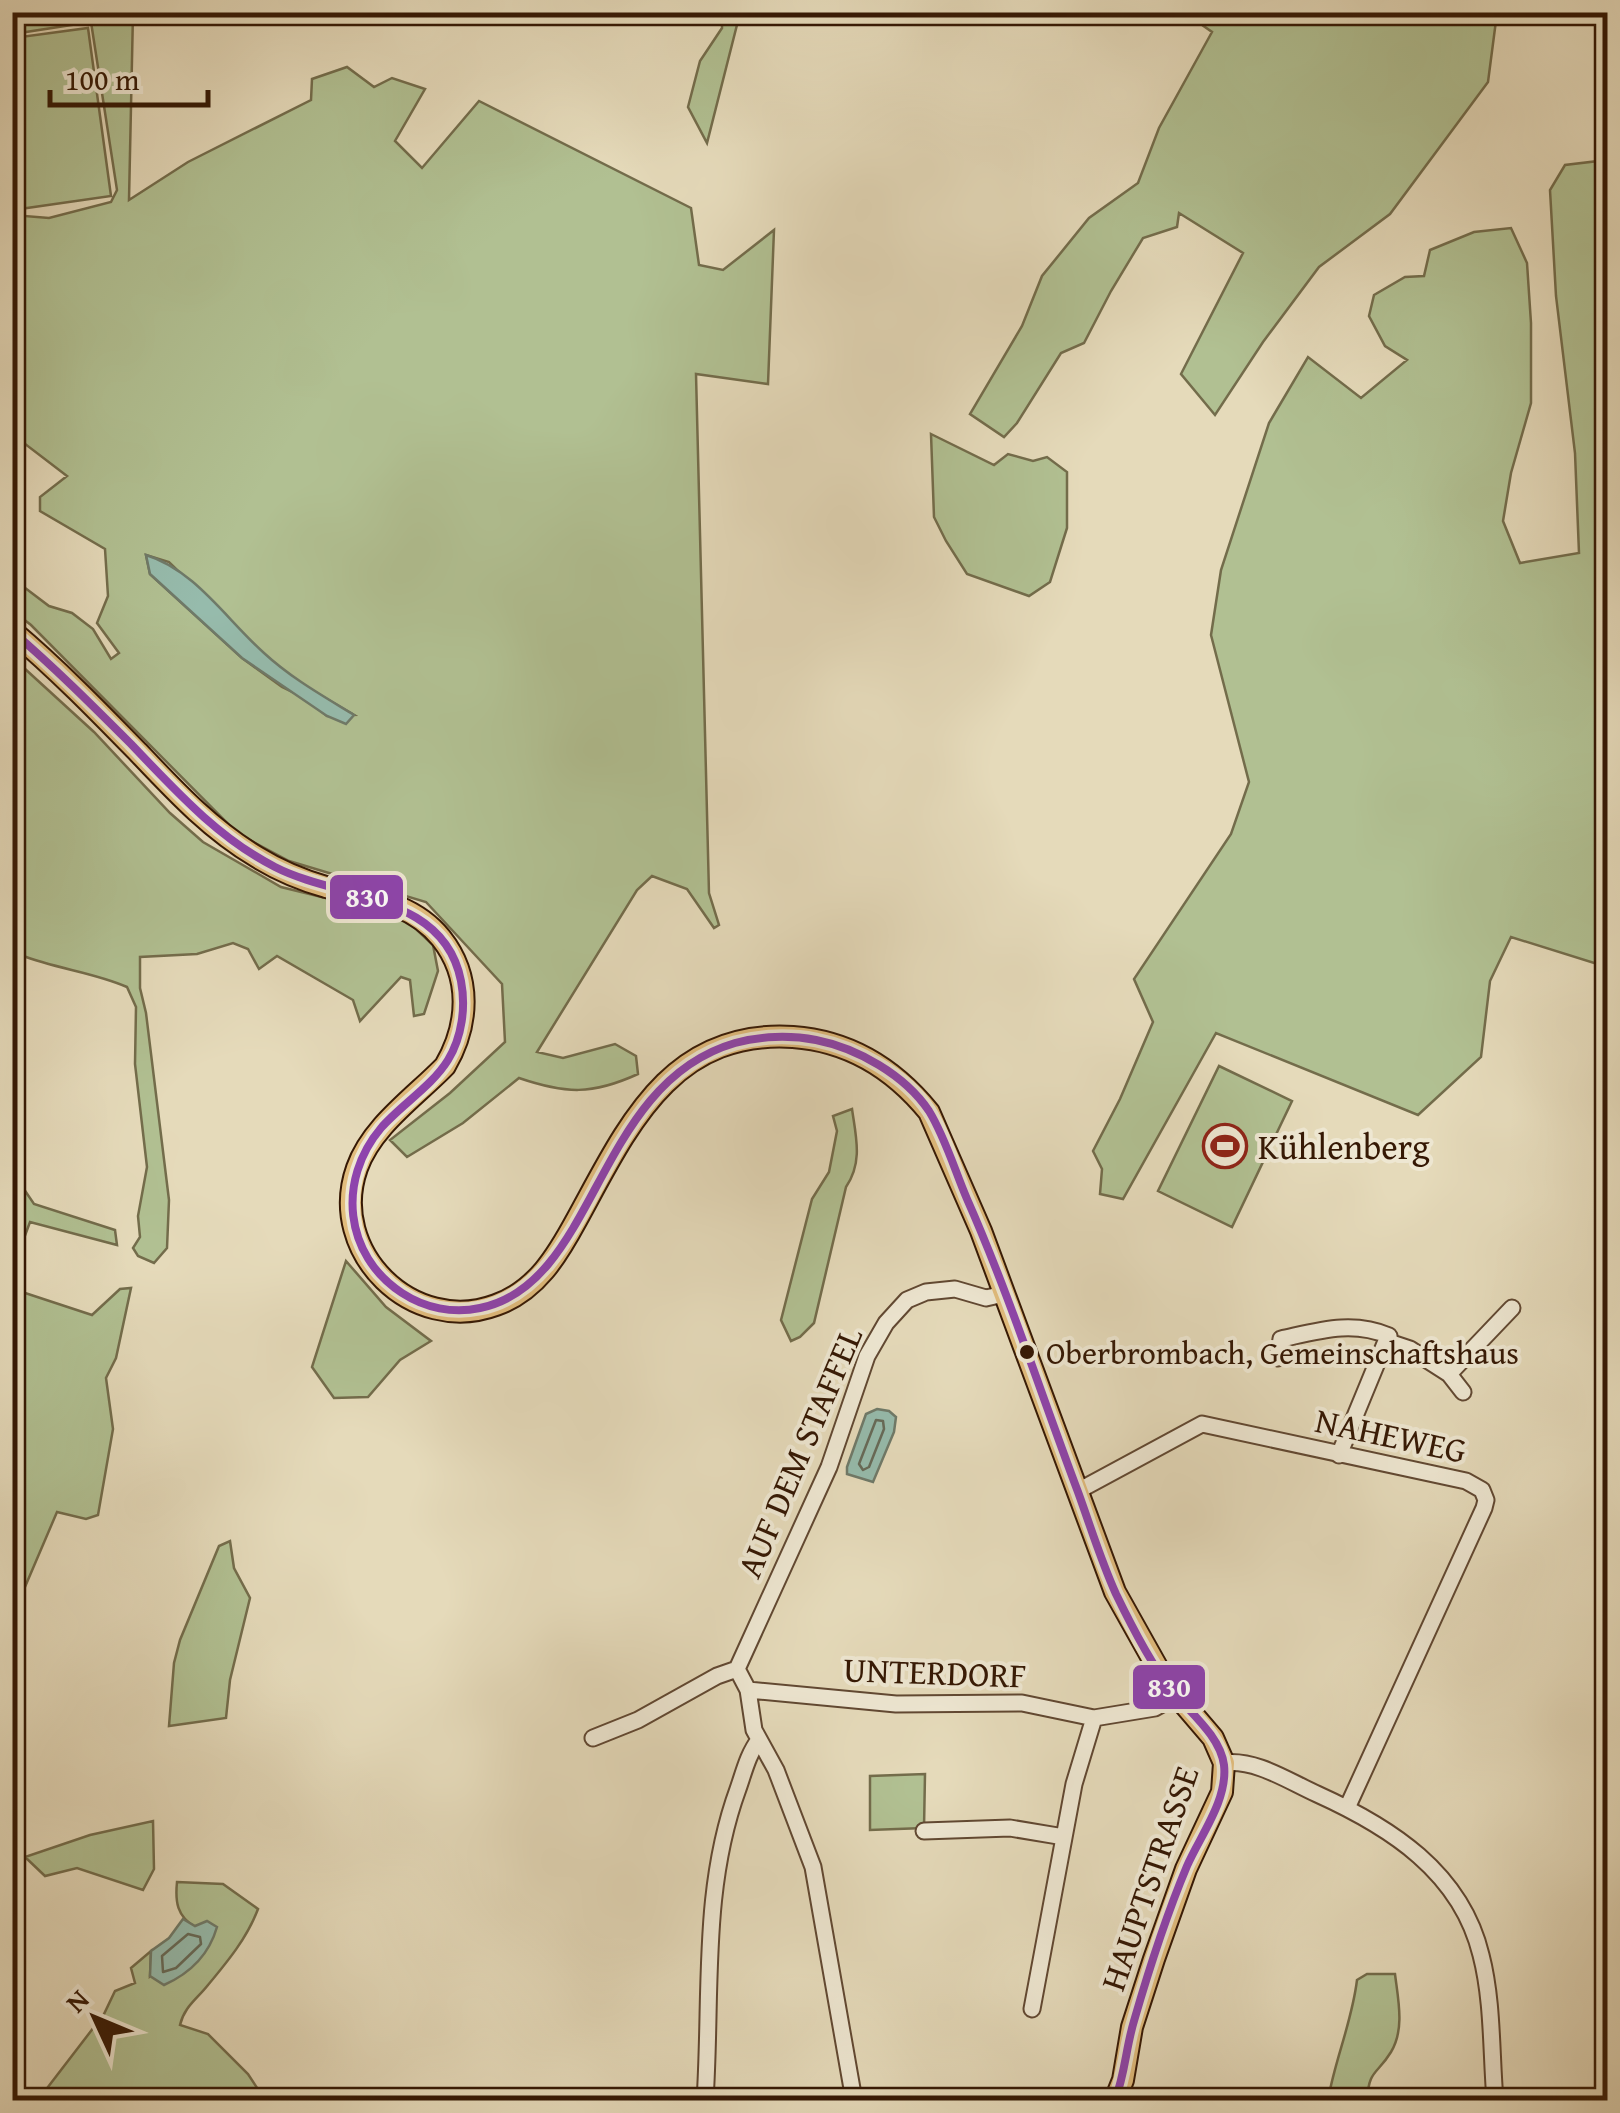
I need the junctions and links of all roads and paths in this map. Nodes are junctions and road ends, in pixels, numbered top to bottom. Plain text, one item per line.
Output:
1 (12, 631) edge
2 (1004, 1294) junction
3 (1512, 1308) dead end
4 (1386, 1341) junction
5 (1278, 1358) dead end
6 (1449, 1374) junction
7 (1463, 1392) dead end
8 (1339, 1454) junction
9 (1076, 1492) junction
10 (737, 1670) junction
11 (748, 1690) junction
12 (1176, 1697) junction
13 (1094, 1718) junction
14 (593, 1738) dead end
15 (759, 1740) junction
16 (1224, 1763) junction
17 (1347, 1808) junction
18 (924, 1831) dead end
19 (1064, 1837) junction
20 (1032, 2009) dead end
21 (705, 2100) edge
22 (854, 2100) edge
23 (1115, 2100) edge
24 (1495, 2100) edge

1 - 2 main road, HAUPTSTRASSE
2 - 9 main road, HAUPTSTRASSE
2 - 10 street, AUF DEM STAFFEL
3 - 6 street
4 - 5 street
4 - 6 street
4 - 8 street
6 - 7 street
8 - 9 street, NAHEWEG
8 - 17 street, NAHEWEG
9 - 12 main road, HAUPTSTRASSE
10 - 11 street
10 - 14 street
11 - 13 street, UNTERDORF
11 - 15 street
12 - 13 street, UNTERDORF
12 - 16 main road, HAUPTSTRASSE
13 - 19 street
15 - 21 street
15 - 22 street
16 - 17 street
16 - 23 main road, HAUPTSTRASSE
17 - 24 street
18 - 19 street
19 - 20 street

